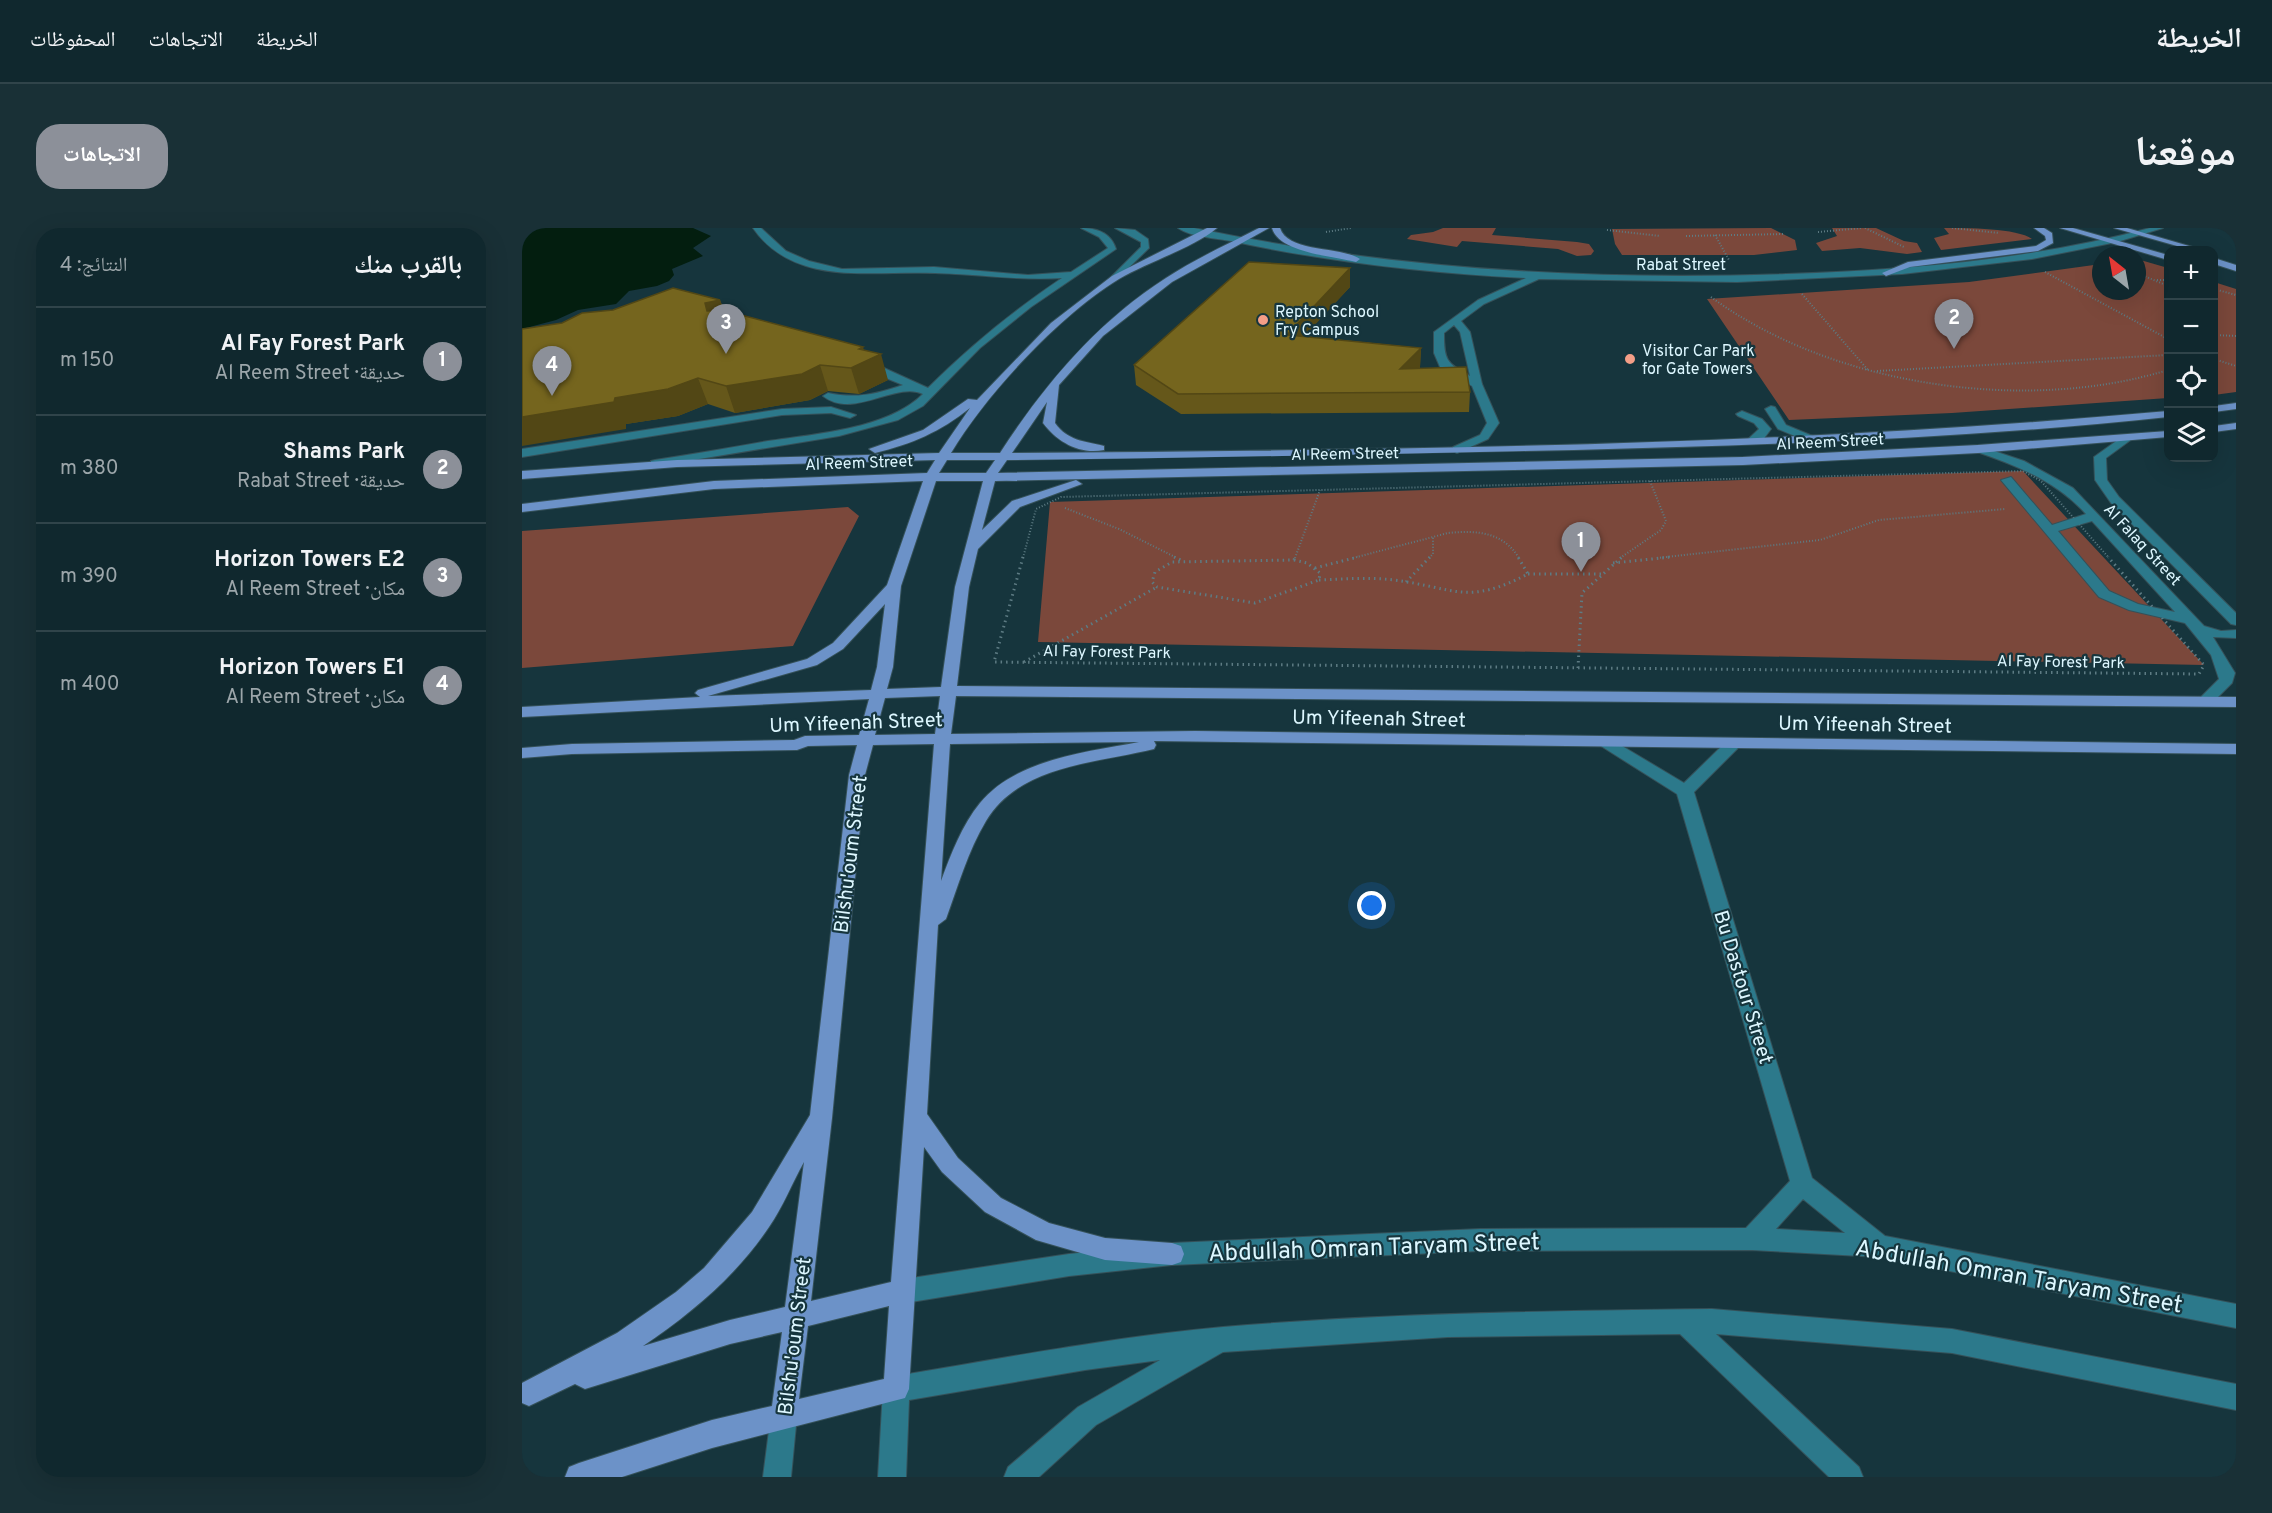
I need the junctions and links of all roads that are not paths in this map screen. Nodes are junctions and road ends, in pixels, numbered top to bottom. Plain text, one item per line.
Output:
1 (757, 228) edge
2 (1085, 228) edge
3 (1119, 228) edge
4 (1182, 228) edge
5 (1214, 228) edge
6 (1266, 228) edge
7 (1276, 228) edge
8 (2038, 228) edge
9 (2064, 228) edge
10 (2118, 228) edge
11 (2159, 228) edge
12 (1203, 233) junction
13 (2138, 233) junction
14 (2109, 241) junction
15 (1238, 242) junction
16 (2185, 246) edge
17 (2164, 248) edge
18 (2218, 256) edge
19 (2164, 257) edge
20 (1356, 259) junction
21 (2236, 261) edge
22 (2218, 262) edge
23 (2236, 268) edge
24 (2218, 272) edge
25 (1886, 273) junction
26 (1075, 274) junction
27 (1538, 276) junction
28 (2236, 277) edge
29 (1013, 278) junction
30 (1115, 278) junction
31 (1143, 287) dead end
32 (1047, 292) junction
33 (1106, 316) dead end
34 (1455, 320) junction
35 (1100, 334) junction
36 (846, 360) edge
37 (1000, 379) junction
38 (1056, 382) junction
39 (1477, 384) junction
40 (910, 386) junction
41 (930, 393) junction
42 (2236, 406) edge
43 (2218, 408) edge
44 (1771, 409) dead end
45 (1742, 414) dead end
46 (850, 415) junction
47 (2164, 415) edge
48 (2236, 426) edge
49 (2218, 428) edge
50 (851, 430) junction
51 (2164, 435) edge
52 (1811, 439) junction
53 (2126, 439) junction
54 (1752, 441) junction
55 (1456, 449) junction
56 (1978, 449) junction
57 (522, 453) edge
58 (1188, 455) junction
59 (945, 456) junction
60 (1004, 456) junction
61 (768, 460) junction
62 (655, 464) junction
63 (1186, 474) junction
64 (522, 475) edge
65 (931, 477) junction
66 (990, 477) junction
67 (2007, 480) dead end
68 (2080, 500) junction
69 (2115, 500) junction
70 (522, 508) edge
71 (2094, 516) junction
72 (2049, 530) junction
73 (969, 551) junction
74 (894, 586) junction
75 (2236, 621) edge
76 (2194, 625) junction
77 (2236, 634) edge
78 (950, 691) junction
79 (879, 693) junction
80 (2204, 702) junction
81 (2236, 702) edge
82 (663, 703) junction
83 (522, 712) edge
84 (1195, 736) junction
85 (868, 738) junction
86 (942, 740) junction
87 (1607, 742) junction
88 (1734, 744) junction
89 (2231, 750) edge
90 (522, 753) edge
91 (1685, 790) junction
92 (929, 935) junction
93 (916, 1117) junction
94 (821, 1118) junction
95 (1802, 1184) junction
96 (1752, 1239) junction
97 (1879, 1246) junction
98 (1172, 1254) junction
99 (905, 1291) junction
100 (796, 1315) junction
101 (2236, 1316) edge
102 (1685, 1322) junction
103 (1222, 1340) junction
104 (896, 1389) junction
105 (526, 1394) edge
106 (2236, 1397) edge
107 (784, 1415) junction
108 (579, 1477) edge
109 (777, 1477) edge
110 (892, 1477) edge
111 (1018, 1477) edge
112 (1849, 1477) edge

1 - 29 street
2 - 26 street
3 - 30 street
4 - 12 street, Rabat Street
5 - 12 main road, Bilshu'oum Street
6 - 15 main road
7 - 20 main road
8 - 25 main road
9 - 14 main road
10 - 13 main road
11 - 13 street, Rabat Street
12 - 15 street, Rabat Street
12 - 30 main road, Bilshu'oum Street
12 - 31 main road
13 - 14 street, Rabat Street
13 - 16 main road
14 - 17 main road
14 - 19 main road
14 - 25 street, Rabat Street
15 - 20 street, Rabat Street
15 - 35 main road
18 - 21 main road
20 - 27 street, Rabat Street
22 - 23 main road
24 - 28 main road
25 - 27 street, Rabat Street
26 - 29 street
26 - 32 street
27 - 34 street
29 - 32 street
30 - 37 main road, Bilshu'oum Street
32 - 41 street
33 - 35 main road
34 - 39 street
34 - 39 street
35 - 38 main road
36 - 40 street
37 - 59 main road, Bilshu'oum Street
37 - 61 main road
38 - 58 main road
38 - 60 main road
39 - 55 street
40 - 41 street
40 - 46 street
41 - 50 street
42 - 43 main road
44 - 52 street
45 - 54 street
46 - 50 street
46 - 57 street
47 - 52 main road, Al Reem Street
48 - 49 main road
50 - 62 street
51 - 53 main road, Al Reem Street
52 - 54 main road, Al Reem Street
53 - 56 main road, Al Reem Street
53 - 69 street, Al Falaq Street
54 - 55 main road, Al Reem Street
55 - 58 main road, Al Reem Street
56 - 63 main road, Al Reem Street
56 - 68 street, Al Falaq Street
58 - 60 main road, Al Reem Street
59 - 60 main road, Al Reem Street
59 - 61 main road, Al Reem Street
59 - 65 main road, Bilshu'oum Street
60 - 66 main road
61 - 62 main road, Al Reem Street
62 - 64 main road, Al Reem Street
63 - 66 main road, Al Reem Street
63 - 73 main road
65 - 66 main road, Al Reem Street
65 - 70 main road, Al Reem Street
65 - 74 main road, Bilshu'oum Street
66 - 73 main road
67 - 72 street
68 - 69 street
68 - 71 street, Al Falaq Street
69 - 75 street, Al Falaq Street
71 - 72 street
71 - 76 street, Al Falaq Street
72 - 76 street
73 - 78 main road
74 - 79 main road, Bilshu'oum Street
74 - 82 main road
76 - 77 street
76 - 80 street, Al Falaq Street
78 - 79 main road, Um Yifeenah Street
78 - 80 main road, Um Yifeenah Street
78 - 86 main road
79 - 82 main road, Um Yifeenah Street
79 - 85 main road, Bilshu'oum Street
80 - 81 main road, Um Yifeenah Street
82 - 83 main road, Um Yifeenah Street
84 - 86 main road, Um Yifeenah Street
84 - 87 main road, Um Yifeenah Street
84 - 92 main road
85 - 86 main road, Um Yifeenah Street
85 - 90 main road, Um Yifeenah Street
85 - 94 main road, Bilshu'oum Street
86 - 92 main road
87 - 88 main road, Um Yifeenah Street
87 - 91 street
88 - 89 main road, Um Yifeenah Street
88 - 91 street
91 - 95 street, Bu Dastour Street
92 - 93 main road
93 - 98 main road
93 - 99 main road
94 - 100 main road, Bilshu'oum Street
94 - 105 main road
95 - 96 street
95 - 97 street
96 - 97 street, Abdullah Omran Taryam Street
96 - 98 street, Abdullah Omran Taryam Street
97 - 101 street, Abdullah Omran Taryam Street
98 - 99 street, Abdullah Omran Taryam Street
99 - 100 main road, Abdullah Omran Taryam Street
99 - 104 main road
100 - 105 main road, Abdullah Omran Taryam Street
100 - 107 main road, Bilshu'oum Street
102 - 103 street
102 - 106 street
102 - 112 street
103 - 104 street
103 - 111 street
104 - 107 main road
104 - 110 street
107 - 108 main road
107 - 109 street, Bilshu'oum Street

